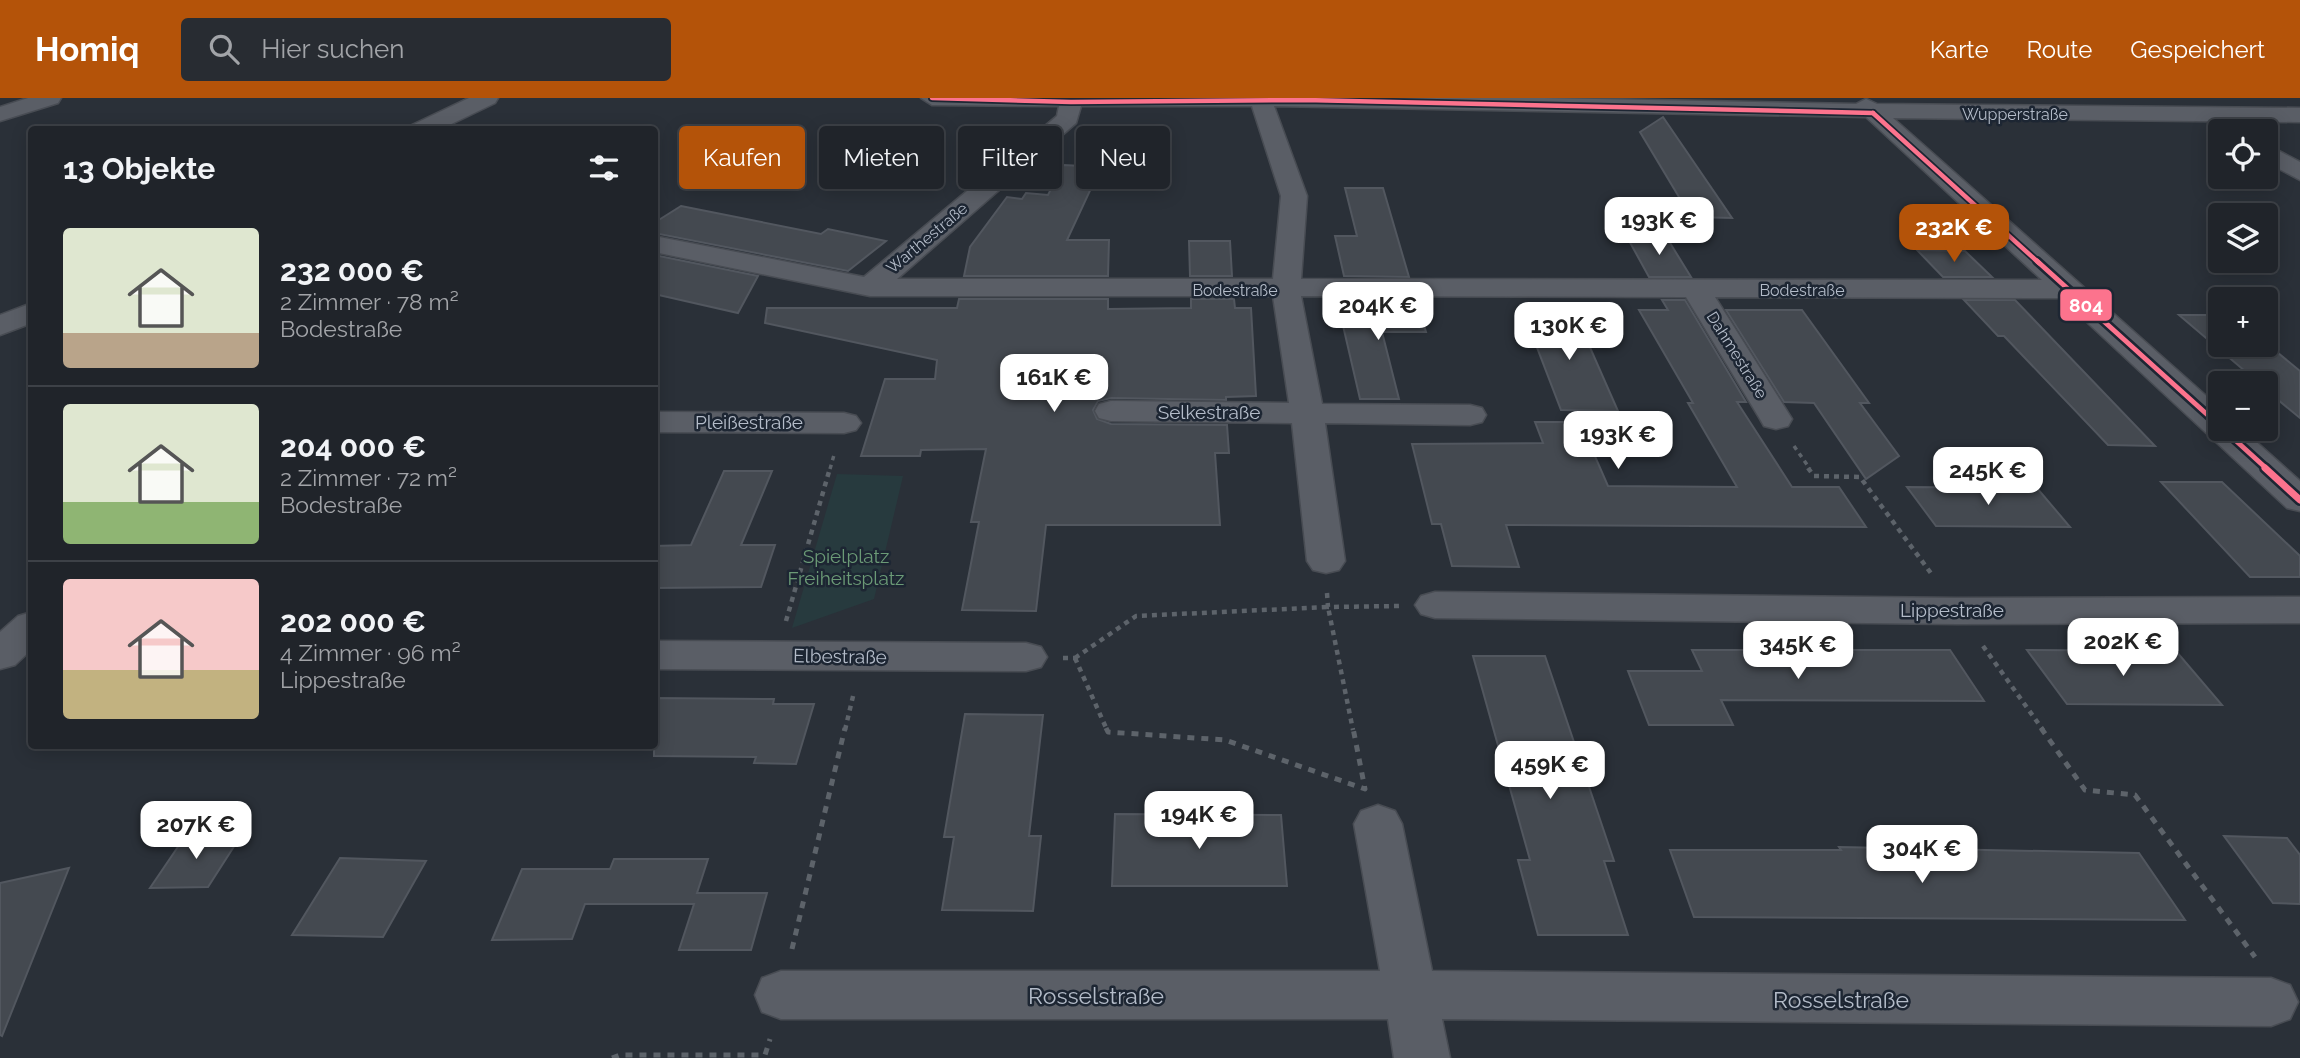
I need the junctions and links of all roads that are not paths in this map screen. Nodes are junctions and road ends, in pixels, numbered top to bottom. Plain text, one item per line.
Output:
1 (50, 98) edge
2 (487, 98) edge
3 (932, 98) edge
4 (2181, 98) edge
5 (1260, 99) edge
6 (1071, 102) junction
7 (1568, 102) edge
8 (1865, 105) edge
9 (0, 114) edge
10 (2208, 115) junction
11 (2300, 115) edge
12 (2214, 119) edge
13 (428, 126) edge
14 (2278, 159) edge
15 (2300, 173) edge
16 (658, 245) edge
17 (870, 287) junction
18 (2071, 289) junction
19 (1286, 290) junction
20 (1697, 291) junction
21 (28, 314) edge
22 (0, 326) edge
23 (1111, 411) dead end
24 (1307, 412) junction
25 (1470, 415) dead end
26 (2208, 415) edge
27 (1776, 419) road end
28 (658, 422) edge
29 (844, 423) road end
30 (2236, 441) edge
31 (2300, 500) edge
32 (1326, 561) dead end
33 (1435, 605) road end
34 (2300, 610) edge
35 (28, 630) edge
36 (0, 655) edge
37 (28, 655) edge
38 (658, 655) edge
39 (1027, 657) dead end
40 (1378, 824) dead end
41 (781, 995) road end
42 (1410, 995) junction
43 (2271, 1002) road end
44 (1422, 1058) edge

1 - 9 street
2 - 13 street
3 - 6 street, Wupperstraße
4 - 10 street
5 - 6 street, Wupperstraße
5 - 7 street, Wupperstraße
5 - 19 street
6 - 17 street, Warthestraße
7 - 8 street, Wupperstraße
8 - 10 street, Wupperstraße
8 - 18 street
10 - 11 street, Wupperstraße
10 - 12 street
14 - 15 street
16 - 17 street, Bodestraße
17 - 19 street, Bodestraße
18 - 20 street, Bodestraße
18 - 26 street
19 - 20 street, Bodestraße
19 - 24 street
20 - 27 street, Dahmestraße
21 - 22 street
23 - 24 street, Selkestraße
24 - 25 street, Selkestraße
24 - 32 street
28 - 29 street, Pleißestraße
30 - 31 street
33 - 34 street, Lippestraße
35 - 36 street
36 - 37 street
38 - 39 street, Elbestraße
40 - 42 street
41 - 42 street, Rosselstraße
42 - 43 street, Rosselstraße
42 - 44 street

